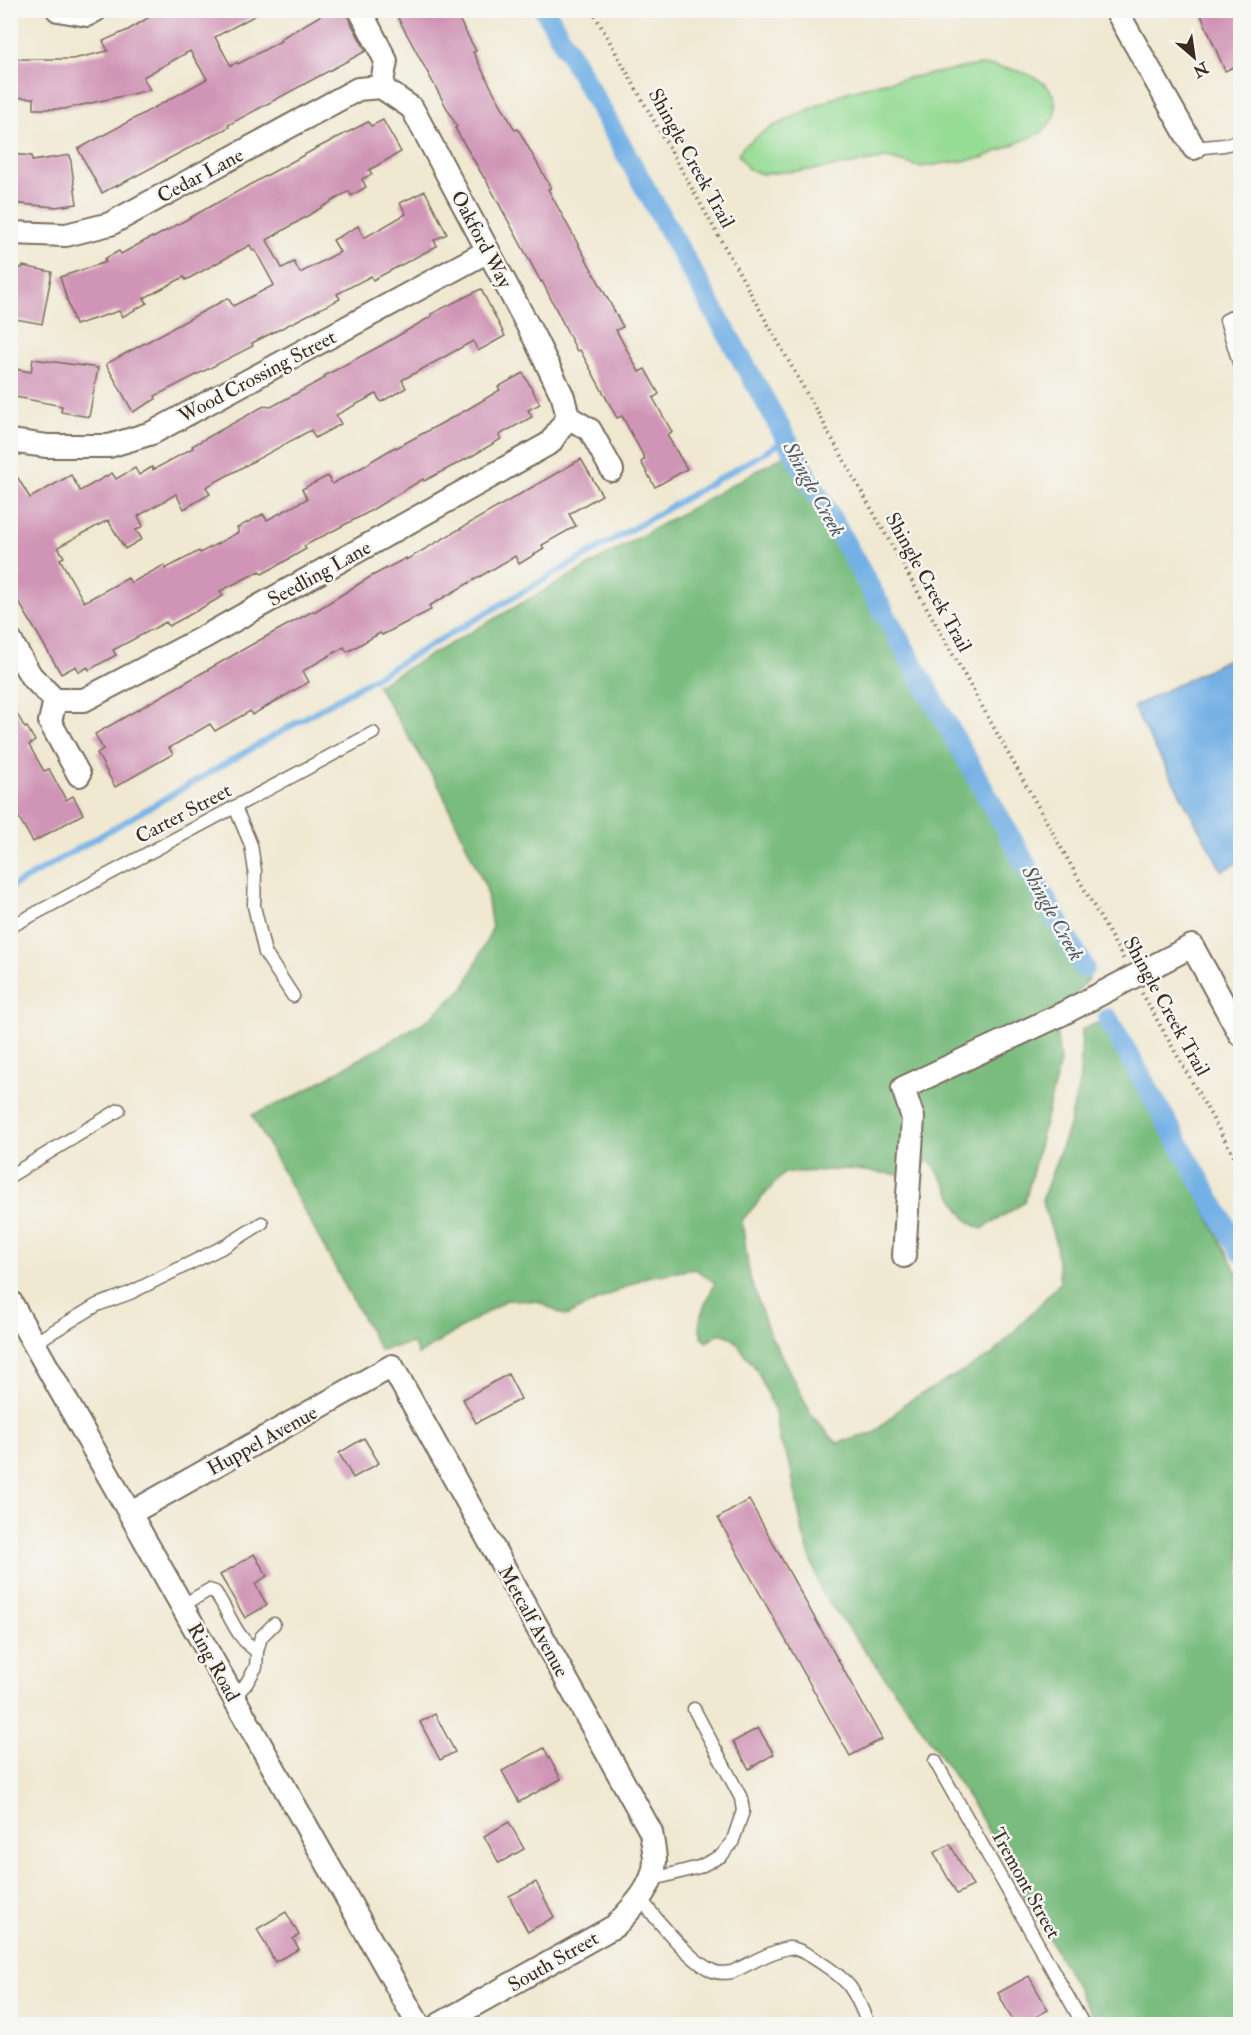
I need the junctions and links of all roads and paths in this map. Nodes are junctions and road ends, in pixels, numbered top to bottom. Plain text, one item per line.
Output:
1 (58, 10) edge
2 (96, 10) edge
3 (360, 10) edge
4 (592, 10) edge
5 (1116, 10) edge
6 (381, 87) junction
7 (1240, 141) edge
8 (1194, 148) joint
9 (10, 233) edge
10 (488, 251) junction
11 (1240, 313) edge
12 (1240, 366) edge
13 (568, 417) junction
14 (10, 441) edge
15 (612, 470) dead end
16 (10, 640) edge
17 (55, 700) junction
18 (374, 733) dead end
19 (79, 775) dead end
20 (235, 807) junction
21 (10, 927) edge
22 (1134, 977) junction
23 (293, 996) dead end
24 (1240, 1034) edge
25 (119, 1110) dead end
26 (1240, 1167) edge
27 (10, 1176) edge
28 (262, 1223) dead end
29 (904, 1256) dead end
30 (10, 1301) edge
31 (34, 1343) junction
32 (392, 1366) joint
33 (131, 1513) junction
34 (183, 1605) junction
35 (274, 1624) dead end
36 (257, 1651) junction
37 (234, 1697) junction
38 (694, 1709) dead end
39 (935, 1761) dead end
40 (645, 1889) junction
41 (418, 2025) edge
42 (440, 2025) edge
43 (868, 2025) edge
44 (1083, 2025) edge

1 - 2 street
3 - 6 street
4 - 22 path, Shingle Creek Trail
5 - 8 street
6 - 9 street, Cedar Lane
6 - 10 street, Oakford Way
7 - 8 lane
10 - 13 street, Oakford Way
10 - 14 street, Wood Crossing Street
11 - 12 lane
13 - 15 street
13 - 17 street, Seedling Lane
16 - 17 street
17 - 19 street
18 - 20 lane, Carter Street
20 - 21 lane, Carter Street
20 - 23 lane
22 - 24 street
22 - 26 path, Shingle Creek Trail
22 - 29 street
25 - 27 lane
28 - 31 lane
30 - 31 street, Ring Road
31 - 33 street, Ring Road
32 - 33 street, Huppel Avenue
32 - 40 street, Metcalf Avenue
33 - 34 street, Ring Road
34 - 36 lane
34 - 37 street, Ring Road
35 - 36 lane
36 - 37 lane
37 - 41 street, Ring Road
38 - 40 lane
39 - 44 lane, Tremont Street
40 - 42 street, South Street
40 - 43 lane

